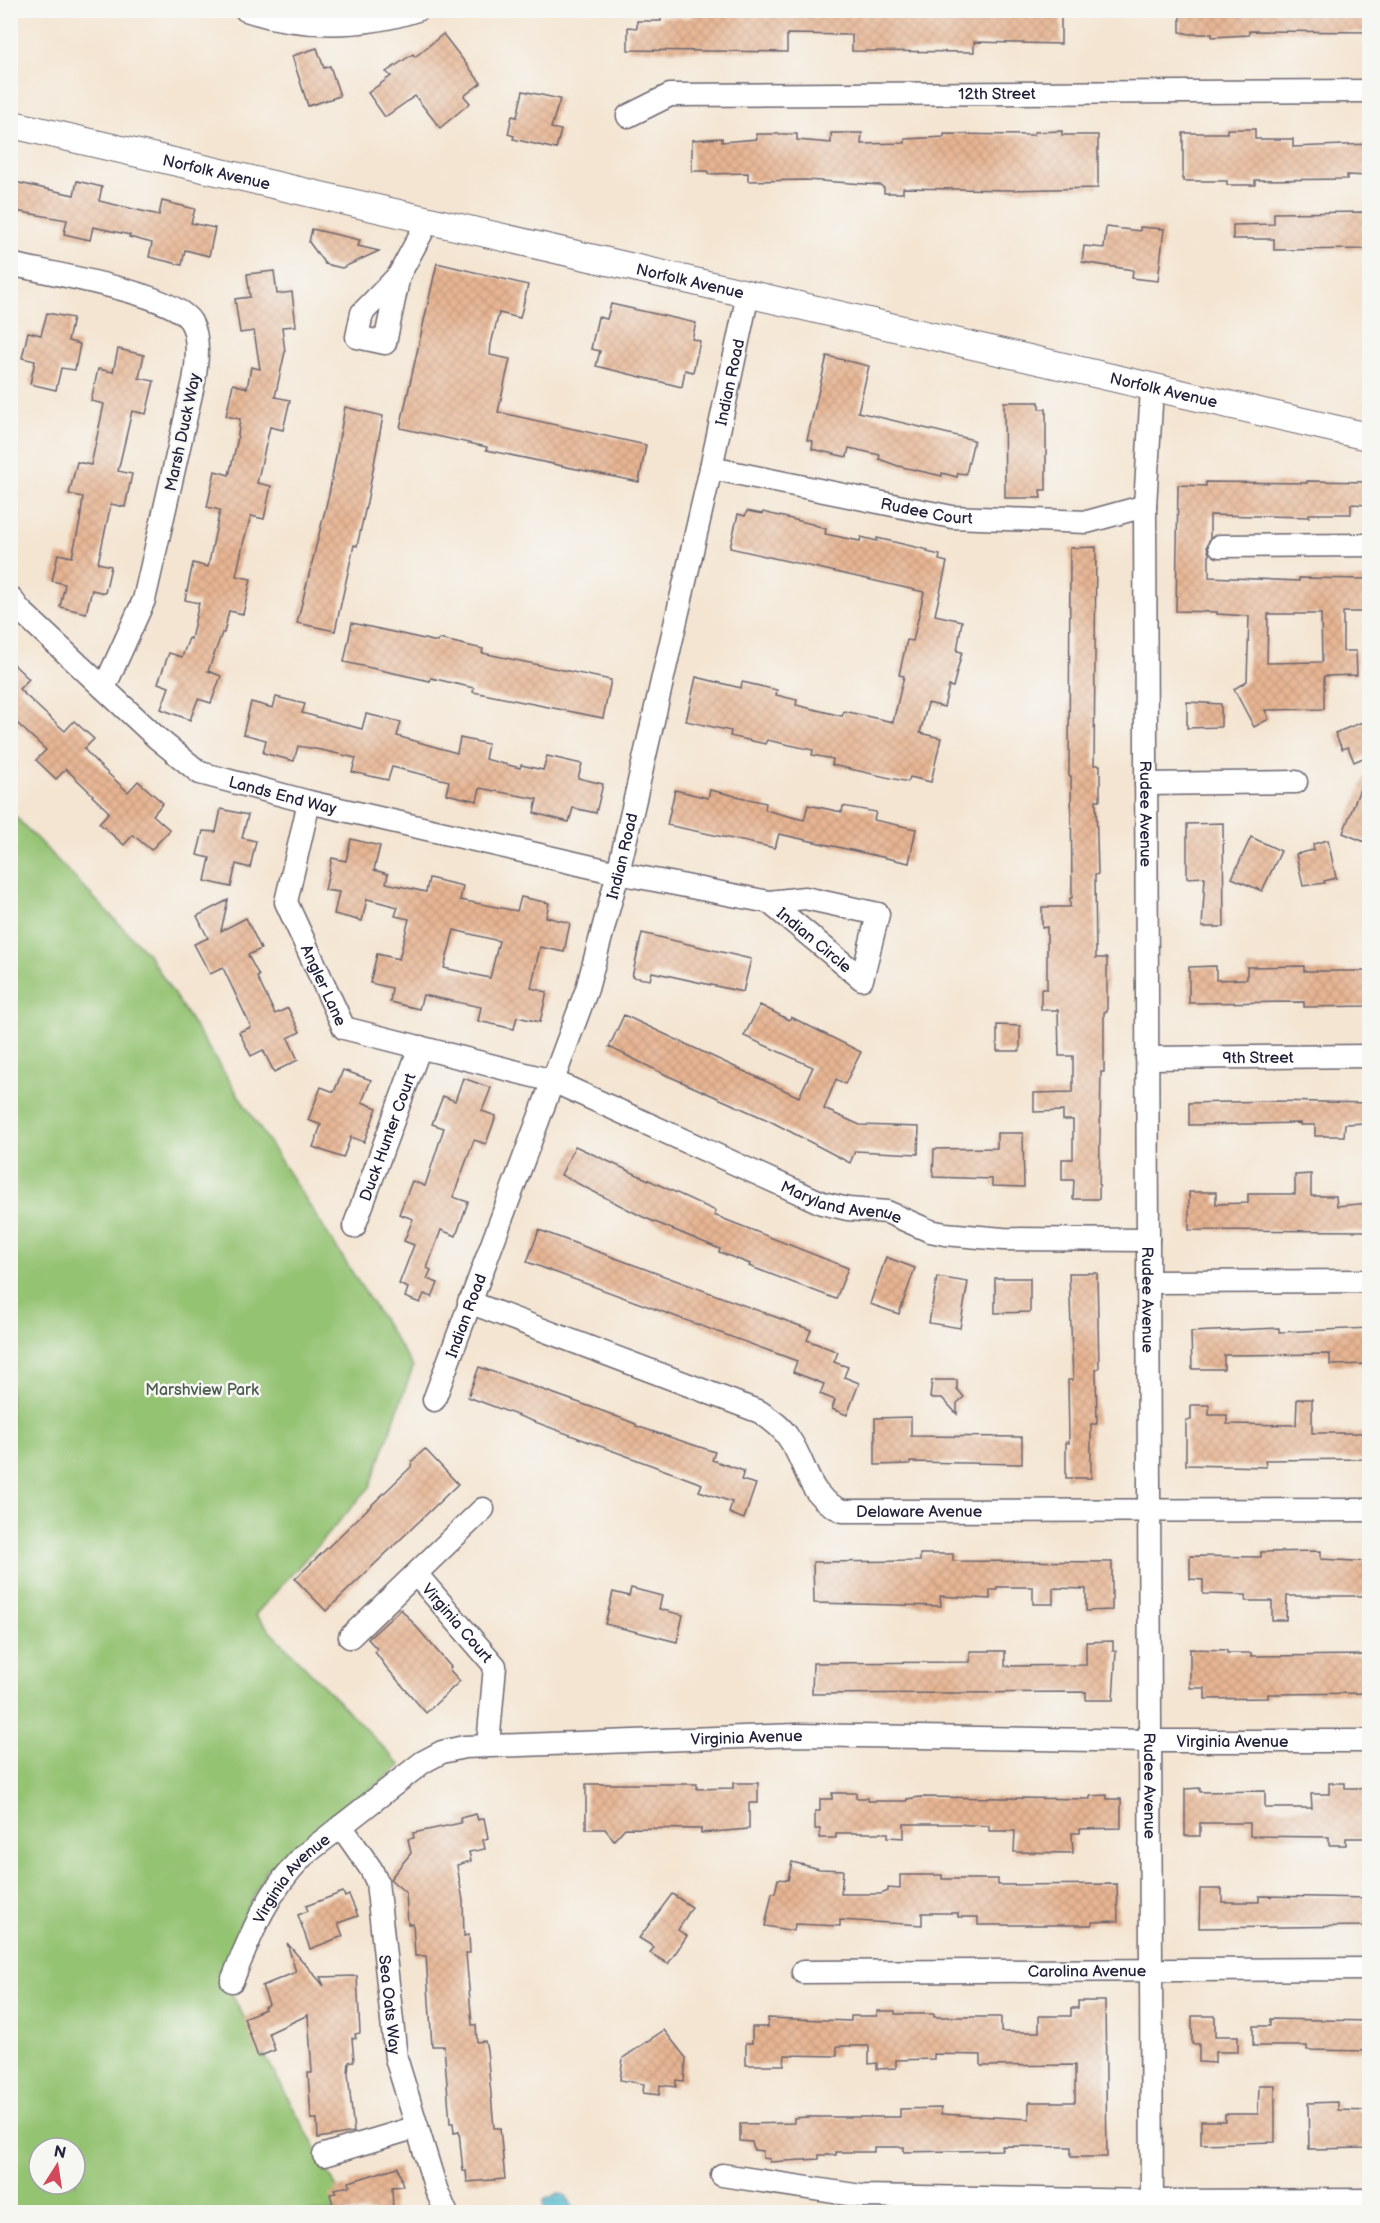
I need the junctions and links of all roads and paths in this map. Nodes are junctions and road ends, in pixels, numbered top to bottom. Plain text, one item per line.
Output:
1 (246, 10) edge
2 (417, 10) edge
3 (1370, 91) edge
4 (627, 116) dead end
5 (10, 124) edge
6 (429, 219) junction
7 (10, 264) edge
8 (399, 275) dead end
9 (748, 294) junction
10 (1152, 387) junction
11 (1370, 437) edge
12 (711, 468) junction
13 (1145, 506) junction
14 (1370, 545) edge
15 (1220, 546) dead end
16 (10, 597) edge
17 (104, 688) junction
18 (1296, 782) dead end
19 (1146, 784) junction
20 (309, 802) junction
21 (618, 873) junction
22 (769, 902) junction
23 (420, 1047) junction
24 (1370, 1056) edge
25 (1147, 1058) junction
26 (553, 1082) junction
27 (354, 1227) dead end
28 (1148, 1240) junction
29 (1370, 1281) edge
30 (1148, 1282) junction
31 (469, 1302) junction
32 (434, 1400) dead end
33 (483, 1509) dead end
34 (1370, 1510) edge
35 (1149, 1511) junction
36 (416, 1574) junction
37 (350, 1637) dead end
38 (1150, 1741) junction
39 (1370, 1741) edge
40 (488, 1745) junction
41 (341, 1826) junction
42 (1370, 1969) edge
43 (1151, 1971) junction
44 (803, 1972) dead end
45 (232, 1981) dead end
46 (417, 2127) junction
47 (324, 2155) dead end
48 (722, 2175) dead end
49 (1370, 2200) edge
50 (858, 2204) edge
51 (1152, 2207) edge
52 (446, 2212) edge

1 - 2 street
3 - 4 street, 12th Street
5 - 6 main road, Norfolk Avenue
6 - 8 street
6 - 9 main road, Norfolk Avenue
7 - 17 street, Marsh Duck Way
9 - 10 main road, Norfolk Avenue
9 - 12 street, Indian Road
10 - 11 main road, Norfolk Avenue
10 - 13 street, Rudee Avenue
12 - 13 street, Rudee Court
12 - 21 street, Indian Road
13 - 19 street, Rudee Avenue
14 - 15 street
16 - 17 street, Lands End Way
17 - 20 street, Lands End Way
18 - 19 street
19 - 25 street, Rudee Avenue
20 - 21 street, Lands End Way
20 - 23 street, Angler Lane
21 - 22 street, Indian Circle
21 - 26 street, Indian Road
22 - 22 street, Indian Circle
23 - 26 street, Angler Lane
23 - 27 street, Duck Hunter Court
24 - 25 street, 9th Street
25 - 28 street, Rudee Avenue
26 - 28 street, Maryland Avenue
26 - 31 street, Indian Road
28 - 30 street, Rudee Avenue
29 - 30 street
30 - 35 street, Rudee Avenue
31 - 32 street, Indian Road
31 - 35 street, Delaware Avenue
33 - 36 street, Virginia Court
34 - 35 street, Delaware Avenue
35 - 38 street, Rudee Avenue
36 - 37 street, Virginia Court
36 - 40 street, Virginia Court
38 - 39 street, Virginia Avenue
38 - 40 street, Virginia Avenue
38 - 43 street, Rudee Avenue
40 - 41 street, Virginia Avenue
41 - 45 street, Virginia Avenue
41 - 46 street, Sea Oats Way
42 - 43 street, Carolina Avenue
43 - 44 street, Carolina Avenue
43 - 51 street, Rudee Avenue
46 - 47 street
46 - 52 street, Sea Oats Way
48 - 50 street
49 - 51 street
50 - 51 street

